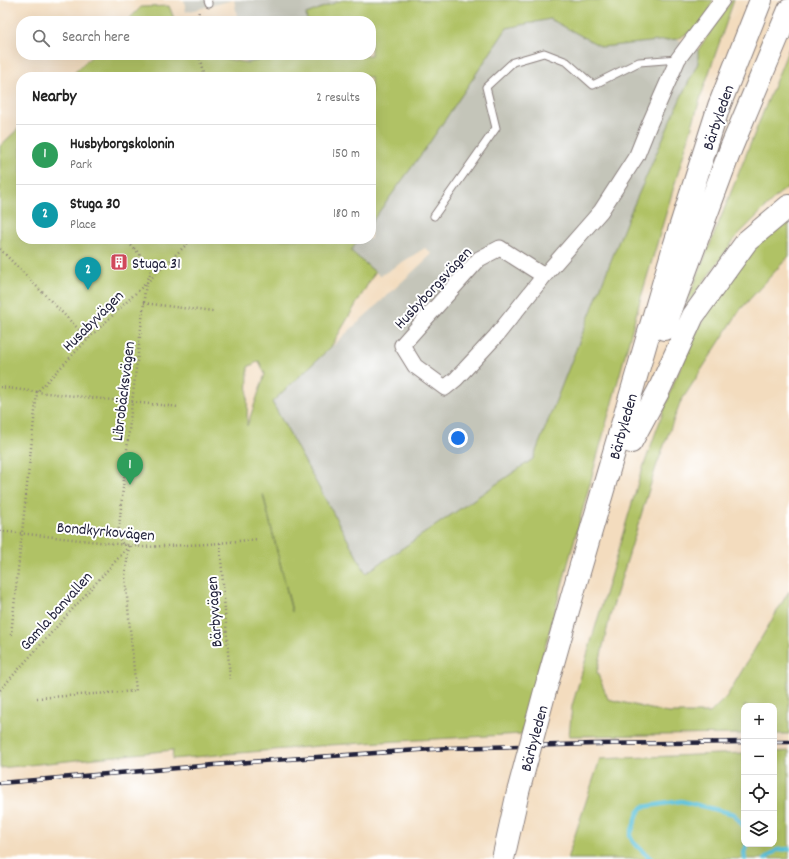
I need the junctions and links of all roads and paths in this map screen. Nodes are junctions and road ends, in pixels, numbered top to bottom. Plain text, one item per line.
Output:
1 (722, 0) edge
2 (761, 0) edge
3 (200, 5) dead end
4 (789, 10) edge
5 (199, 16) edge
6 (678, 59) junction
7 (200, 60) edge
8 (203, 72) edge
9 (789, 206) edge
10 (434, 216) dead end
11 (130, 244) edge
12 (187, 244) edge
13 (0, 249) edge
14 (544, 276) junction
15 (147, 282) junction
16 (144, 303) junction
17 (213, 312) dead end
18 (88, 339) junction
19 (0, 387) edge
20 (37, 392) junction
21 (132, 402) junction
22 (179, 407) dead end
23 (631, 442) junction
24 (0, 531) edge
25 (21, 534) junction
26 (258, 539) dead end
27 (220, 543) junction
28 (129, 546) junction
29 (10, 635) dead end
30 (230, 679) dead end
31 (0, 690) edge
32 (551, 692) junction
33 (37, 698) dead end
34 (503, 859) edge
35 (516, 859) edge

1 - 6 street, Husbyborgsvägen
2 - 32 main road, Bärbyleden
3 - 5 path
4 - 23 main road, Bärbyleden
6 - 10 lane
6 - 14 street, Husbyborgsvägen
7 - 8 path
9 - 23 main road
11 - 15 path, Librobäcksvägen
12 - 15 path, Husabyvägen
13 - 18 path
14 - 14 street, Husbyborgsvägen
15 - 16 path, Librobäcksvägen
15 - 18 path, Husabyvägen
16 - 17 path
16 - 21 path, Librobäcksvägen
18 - 20 path, Husabyvägen
19 - 20 path
20 - 21 path
20 - 25 path
21 - 22 path
21 - 28 path, Librobäcksvägen
23 - 32 main road, Bärbyleden
24 - 25 path, Bondkyrkovägen
25 - 28 path, Bondkyrkovägen
25 - 29 path
26 - 27 path, Bondkyrkovägen
27 - 28 path, Bondkyrkovägen
27 - 30 path, Bärbyvägen
28 - 31 path, Gamla banvallen
28 - 33 path
32 - 34 main road, Bärbyleden, bridge
32 - 35 main road, Bärbyleden

